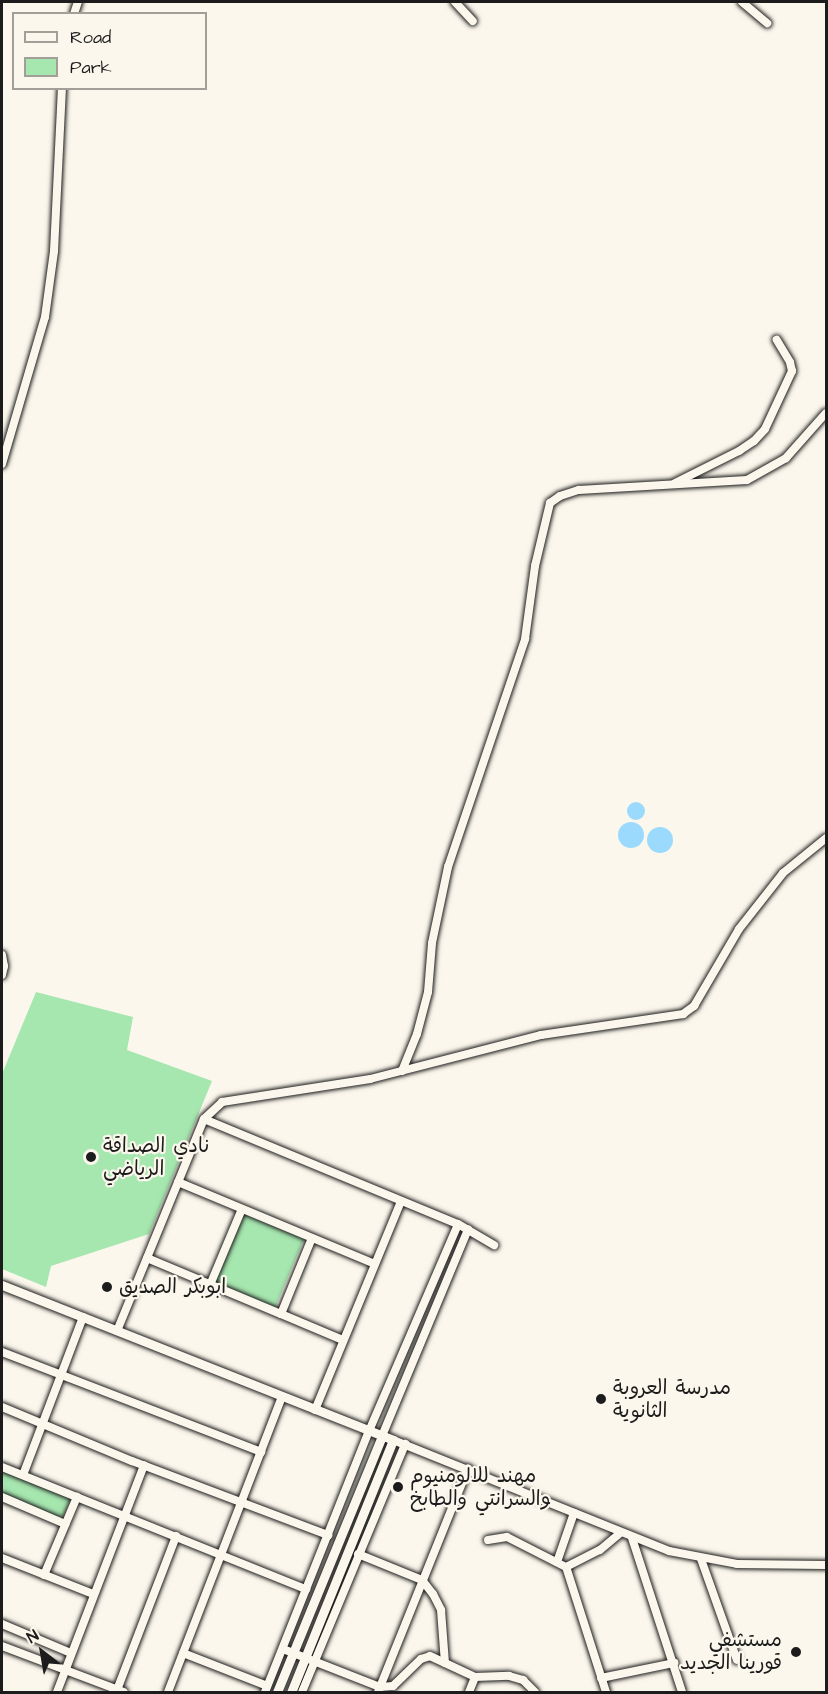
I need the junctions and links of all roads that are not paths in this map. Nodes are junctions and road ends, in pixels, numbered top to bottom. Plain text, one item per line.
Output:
1 (455, 2) edge
2 (742, 2) edge
3 (473, 21) dead end
4 (767, 23) dead end
5 (62, 90) edge
6 (777, 340) dead end
7 (826, 413) edge
8 (5, 437) edge
9 (2, 464) edge
10 (674, 484) junction
11 (826, 838) edge
12 (2, 955) edge
13 (2, 975) edge
14 (402, 1071) junction
15 (204, 1119) junction
16 (178, 1182) junction
17 (401, 1201) junction
18 (242, 1209) junction
19 (458, 1224) junction
20 (468, 1229) junction
21 (312, 1238) junction
22 (494, 1245) dead end
23 (147, 1258) junction
24 (375, 1264) junction
25 (2, 1285) edge
26 (210, 1285) junction
27 (281, 1314) junction
28 (83, 1317) junction
29 (117, 1331) junction
30 (343, 1340) junction
31 (2, 1352) edge
32 (62, 1375) junction
33 (282, 1397) junction
34 (2, 1407) edge
35 (315, 1410) junction
36 (43, 1424) junction
37 (369, 1431) junction
38 (382, 1436) junction
39 (393, 1440) junction
40 (405, 1444) junction
41 (261, 1452) junction
42 (144, 1465) junction
43 (2, 1467) edge
44 (468, 1468) junction
45 (22, 1475) junction
46 (2, 1497) edge
47 (77, 1497) junction
48 (241, 1501) junction
49 (574, 1513) junction
50 (124, 1516) junction
51 (65, 1524) junction
52 (620, 1533) junction
53 (328, 1535) junction
54 (176, 1536) junction
55 (632, 1538) junction
56 (488, 1540) dead end
57 (221, 1554) junction
58 (358, 1554) junction
59 (2, 1558) edge
60 (701, 1559) junction
61 (557, 1562) junction
62 (826, 1565) edge
63 (566, 1567) junction
64 (44, 1575) junction
65 (422, 1580) junction
66 (306, 1589) junction
67 (93, 1594) junction
68 (2, 1624) edge
69 (2, 1646) edge
70 (283, 1649) junction
71 (71, 1653) junction
72 (183, 1653) junction
73 (292, 1653) junction
74 (304, 1657) junction
75 (737, 1660) dead end
76 (314, 1661) junction
77 (445, 1662) junction
78 (674, 1663) junction
79 (65, 1671) junction
80 (475, 1677) junction
81 (601, 1678) junction
82 (266, 1689) edge
83 (379, 1690) edge
84 (121, 1691) edge
85 (57, 1692) edge
86 (168, 1692) edge
87 (277, 1692) edge
88 (291, 1692) edge
89 (302, 1692) edge
90 (469, 1692) edge
91 (535, 1692) edge
92 (606, 1692) edge
93 (682, 1692) edge

1 - 3 street
2 - 4 street
5 - 8 street
6 - 10 street
7 - 10 street
8 - 9 street
10 - 14 street
11 - 14 street
12 - 13 street
14 - 15 street
15 - 16 street
15 - 17 street
16 - 18 street
16 - 23 street
17 - 19 street
17 - 24 street
18 - 21 street
18 - 26 street
19 - 20 street
19 - 37 street
20 - 22 street
20 - 38 street
21 - 24 street
21 - 27 street
23 - 26 street
23 - 29 street
24 - 30 street
25 - 28 street
26 - 27 street
27 - 30 street
28 - 29 street
28 - 32 street
29 - 33 street
30 - 35 street
31 - 32 street
32 - 36 street
32 - 41 street
33 - 35 street
33 - 41 street
34 - 36 street
35 - 37 street
36 - 42 street
36 - 45 street
37 - 38 street
37 - 53 street
38 - 39 street
38 - 73 street
39 - 40 street
39 - 74 street
40 - 44 street
40 - 58 street
41 - 48 street
42 - 48 street
42 - 50 street
43 - 45 street
44 - 49 street
44 - 65 street
45 - 47 street
46 - 51 street
47 - 50 street
47 - 51 street
48 - 53 street
48 - 57 street
49 - 52 street
49 - 61 street
50 - 54 street
50 - 67 street
51 - 64 street
52 - 55 street
52 - 63 street
53 - 66 street
54 - 57 street
54 - 84 street
55 - 60 street
55 - 78 street
56 - 61 street
57 - 66 street
57 - 72 street
58 - 65 street
58 - 76 street
59 - 64 street
60 - 62 street
60 - 75 street
61 - 63 street
63 - 81 street
64 - 67 street
65 - 77 street
65 - 83 street
66 - 70 street
67 - 71 street
68 - 71 street
69 - 79 street
70 - 73 street
70 - 82 street
71 - 79 street
72 - 82 street
72 - 86 street
73 - 74 street
73 - 87 street
74 - 76 street
74 - 88 street
76 - 83 street
76 - 89 street
77 - 80 street
77 - 83 street
78 - 81 street
78 - 93 street
79 - 84 street
79 - 85 street
80 - 90 street
80 - 91 street
81 - 92 street

